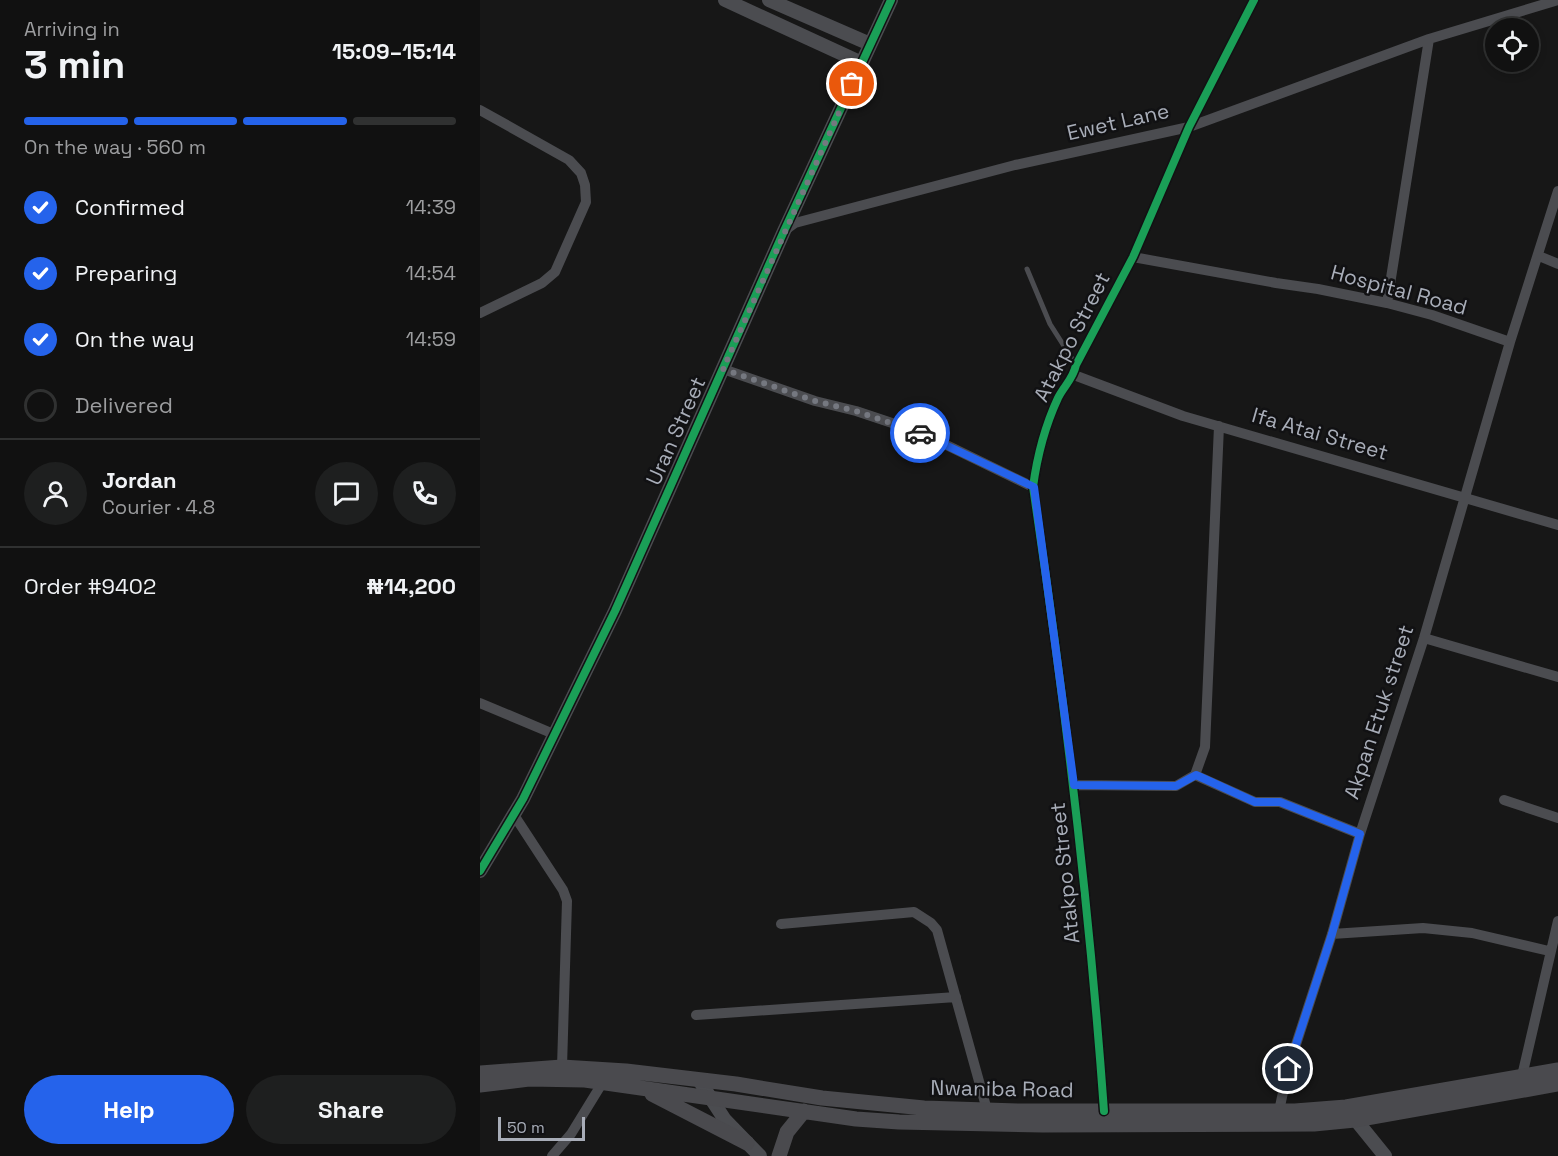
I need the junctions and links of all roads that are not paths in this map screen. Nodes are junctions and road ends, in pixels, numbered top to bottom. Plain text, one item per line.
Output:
1 (725, 0) edge
2 (769, 0) edge
3 (891, 0) edge
4 (1558, 0) edge
5 (1250, 1) edge
6 (1429, 39) junction
7 (870, 44) junction
8 (862, 63) junction
9 (480, 111) edge
10 (1188, 127) junction
11 (1558, 191) edge
12 (784, 231) junction
13 (1539, 256) junction
14 (1133, 257) junction
15 (1558, 264) edge
16 (1027, 269) dead end
17 (1387, 303) junction
18 (480, 313) edge
19 (1510, 342) junction
20 (723, 369) junction
21 (1075, 370) junction
22 (1219, 426) junction
23 (1034, 487) junction
24 (1466, 497) junction
25 (1558, 525) edge
26 (1424, 638) junction
27 (1558, 677) edge
28 (480, 703) edge
29 (556, 735) junction
30 (1196, 775) junction
31 (1074, 785) junction
32 (1504, 800) dead end
33 (514, 815) junction
34 (1558, 818) edge
35 (1360, 834) junction
36 (480, 871) edge
37 (1558, 921) edge
38 (781, 924) dead end
39 (1332, 934) junction
40 (1550, 951) junction
41 (956, 997) junction
42 (696, 1014) dead end
43 (562, 1067) junction
44 (1558, 1070) edge
45 (480, 1073) edge
46 (607, 1076) junction
47 (1522, 1076) junction
48 (699, 1080) junction
49 (1558, 1084) edge
50 (480, 1085) edge
51 (636, 1086) junction
52 (710, 1098) junction
53 (1346, 1107) junction
54 (987, 1110) junction
55 (804, 1111) junction
56 (1104, 1111) junction
57 (1279, 1111) junction
58 (1355, 1120) junction
59 (747, 1143) junction
60 (552, 1156) edge
61 (760, 1156) edge
62 (779, 1156) edge
63 (1385, 1156) edge

1 - 8 street
2 - 7 street
3 - 7 street, Uran Street
4 - 6 street, Ewet Lane
5 - 10 street, Atakpo Street
6 - 10 street, Ewet Lane
6 - 17 street
7 - 8 street, Uran Street
8 - 12 street, Uran Street
9 - 18 street
10 - 12 street, Ewet Lane
10 - 14 street, Atakpo Street
11 - 13 street, Akpan Etuk street
12 - 20 street, Uran Street
13 - 15 street
13 - 19 street, Akpan Etuk street
14 - 17 street, Hospital Road
14 - 21 street, Atakpo Street
16 - 21 lane
17 - 19 street, Hospital Road
19 - 24 street, Akpan Etuk street
20 - 23 street
20 - 29 street, Uran Street
21 - 22 street, Ifa Atai Street
21 - 23 street, Atakpo Street
22 - 24 street, Ifa Atai Street
22 - 30 street
23 - 31 street, Atakpo Street
24 - 25 street, Ifa Atai Street
24 - 26 street, Akpan Etuk street
26 - 27 street
26 - 35 street, Akpan Etuk street
28 - 29 street
29 - 33 street, Uran Street
30 - 31 street
30 - 35 street
31 - 56 street, Atakpo Street
32 - 34 street
33 - 36 street, Uran Street
33 - 43 street
35 - 39 street, Akpan Etuk street
37 - 40 street
38 - 41 street
39 - 40 street
39 - 57 street, Akpan Etuk street
40 - 47 street
41 - 42 street
41 - 54 street
43 - 45 main road, Nwaniba Road
43 - 46 main road, Nwaniba Road
44 - 47 main road, Nwaniba Road
46 - 48 main road, Nwaniba Road
46 - 50 main road
46 - 51 main road
46 - 60 street
47 - 53 main road, Nwaniba Road
48 - 52 street
48 - 54 main road, Nwaniba Road
49 - 58 main road
51 - 52 main road
51 - 59 main road
52 - 55 main road
52 - 59 street
53 - 57 main road, Nwaniba Road
53 - 58 street
54 - 56 main road, Nwaniba Road
55 - 58 main road
55 - 62 main road
56 - 57 main road, Nwaniba Road
58 - 63 street
59 - 61 street

